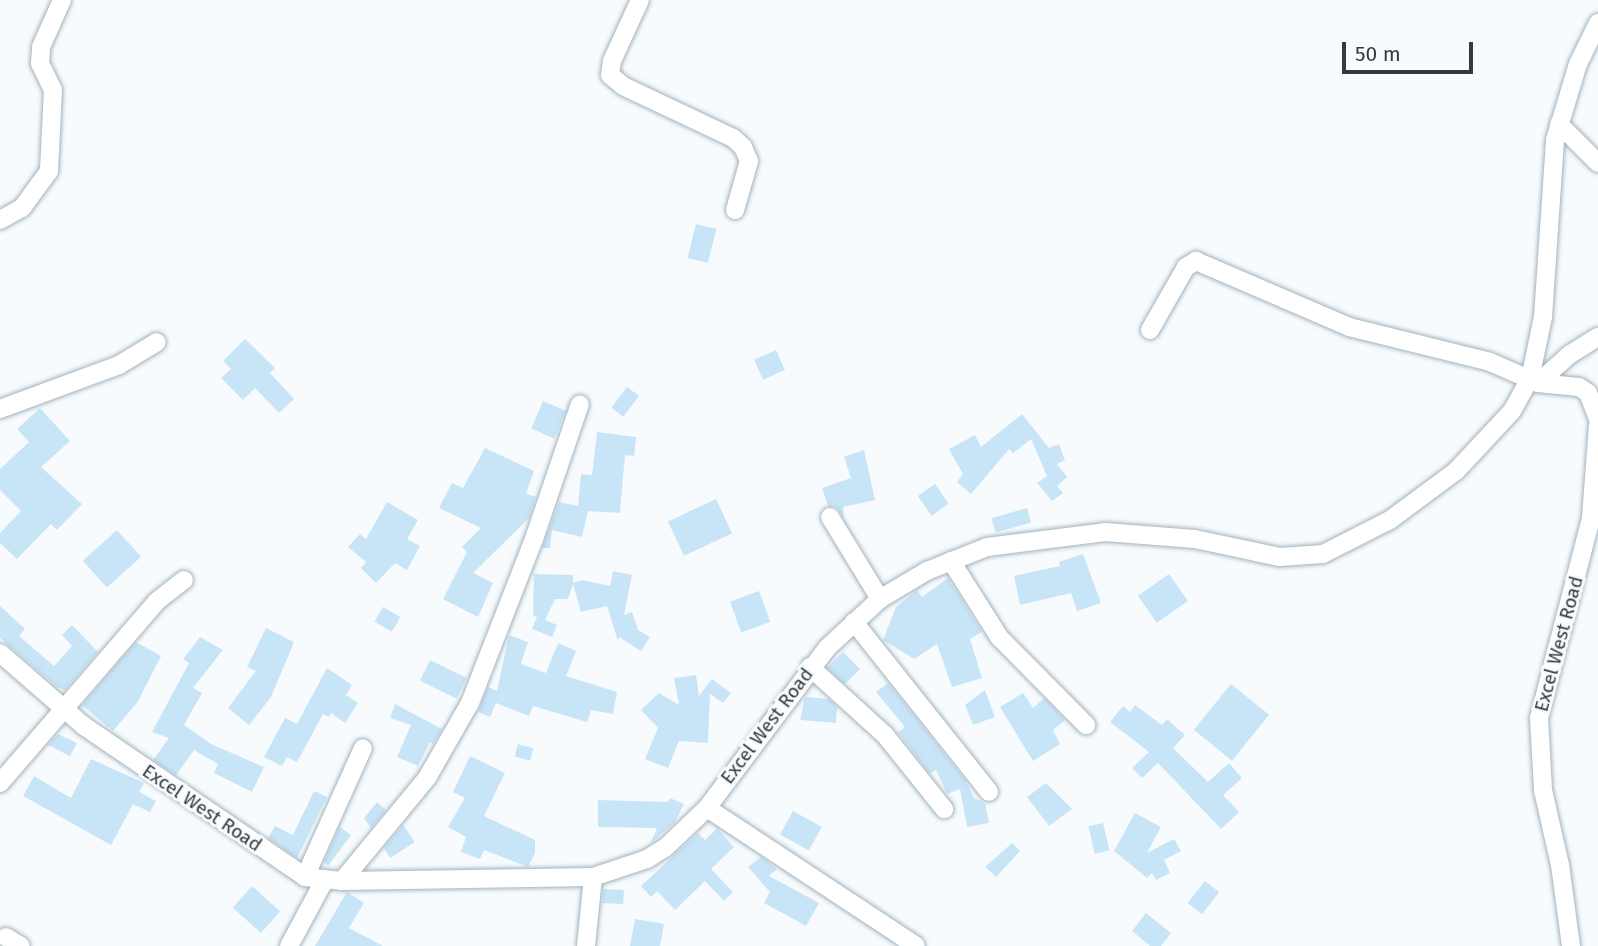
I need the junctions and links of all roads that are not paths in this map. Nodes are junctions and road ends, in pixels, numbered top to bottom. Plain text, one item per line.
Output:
1 (62, 0) edge
2 (640, 0) edge
3 (1598, 23) edge
4 (1559, 124) junction
5 (1598, 163) edge
6 (735, 210) dead end
7 (0, 220) edge
8 (1150, 330) dead end
9 (1598, 337) edge
10 (157, 342) dead end
11 (1534, 381) junction
12 (580, 404) dead end
13 (0, 409) edge
14 (1598, 419) edge
15 (1598, 425) edge
16 (830, 517) dead end
17 (951, 561) junction
18 (184, 580) dead end
19 (880, 599) junction
20 (853, 622) junction
21 (0, 653) edge
22 (810, 667) junction
23 (64, 709) junction
24 (1086, 725) dead end
25 (363, 748) dead end
26 (0, 783) edge
27 (989, 792) dead end
28 (706, 808) junction
29 (944, 809) dead end
30 (305, 877) junction
31 (593, 877) junction
32 (324, 881) junction
33 (342, 881) junction
34 (289, 946) edge
35 (586, 946) edge
36 (916, 946) edge
37 (1572, 946) edge

1 - 7 street
2 - 6 street
3 - 4 street, Excel West Road
4 - 5 street
4 - 11 street, Excel West Road
8 - 11 street
9 - 11 street
10 - 13 street
11 - 14 street
11 - 17 street, Excel West Road
12 - 33 street
15 - 37 street, Excel West Road
16 - 19 street
17 - 19 street, Excel West Road
17 - 24 street
18 - 23 street
19 - 20 street, Excel West Road
20 - 22 street, Excel West Road
20 - 27 street
21 - 23 street, Excel West Road
22 - 28 street, Excel West Road
22 - 29 street
23 - 26 street
23 - 30 street, Excel West Road
25 - 30 street
28 - 31 street, Excel West Road
28 - 36 street
30 - 32 street, Excel West Road
31 - 33 street, Excel West Road
31 - 35 street
32 - 33 street, Excel West Road
32 - 34 street

